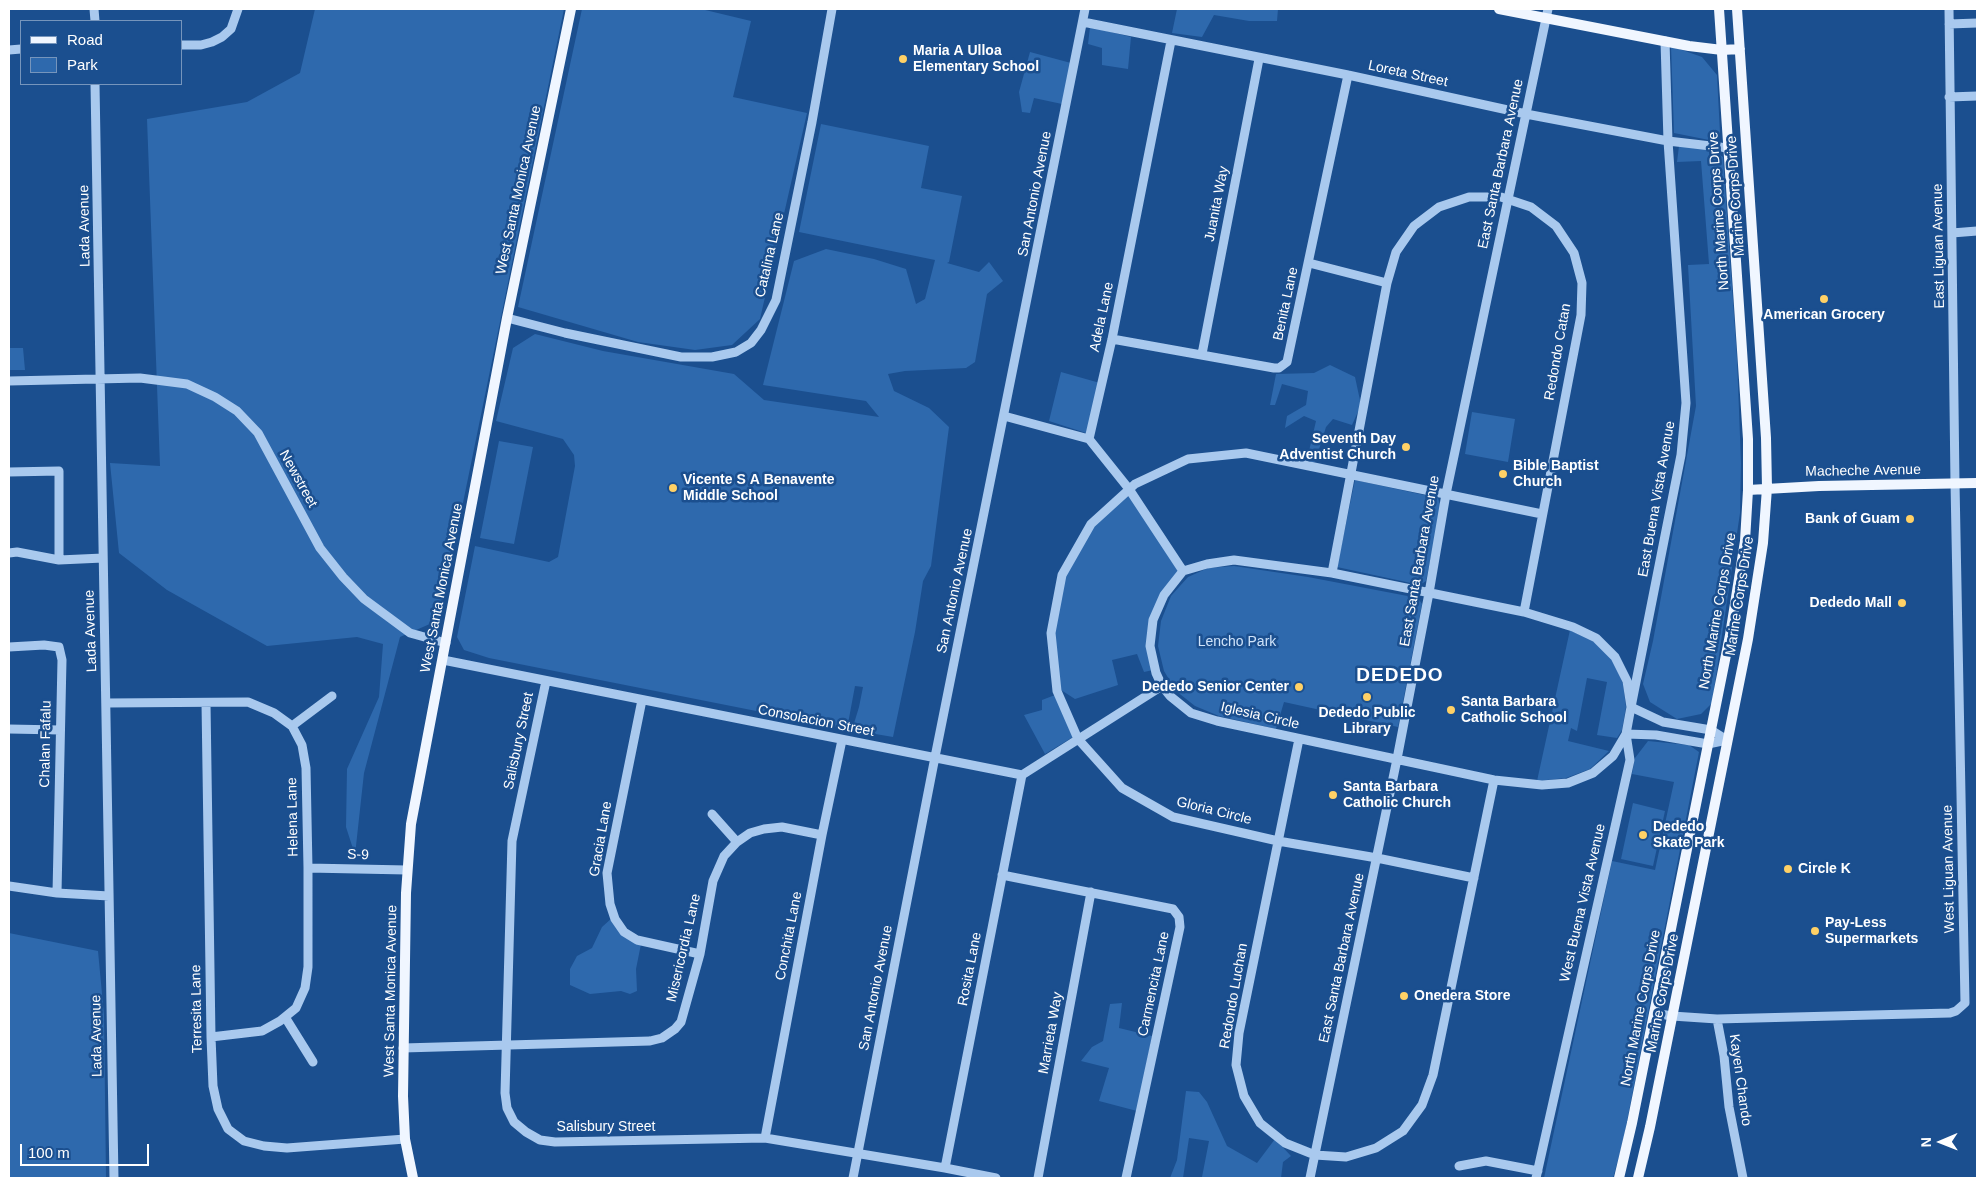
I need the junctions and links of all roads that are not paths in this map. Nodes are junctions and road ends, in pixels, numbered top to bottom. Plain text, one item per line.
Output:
1 (238, 9) edge
2 (571, 9) edge
3 (832, 9) edge
4 (1085, 9) edge
5 (1499, 9) edge
6 (1719, 9) edge
7 (1737, 9) edge
8 (1949, 9) edge
9 (1547, 13) edge
10 (1083, 22) junction
11 (1977, 23) edge
12 (1949, 24) junction
13 (1171, 41) junction
14 (1664, 41) junction
15 (182, 45) edge
16 (1740, 49) junction
17 (1722, 50) junction
18 (1259, 59) junction
19 (1348, 75) junction
20 (96, 85) edge
21 (1977, 96) edge
22 (1949, 97) junction
23 (1526, 114) junction
24 (1668, 141) junction
25 (1728, 148) junction
26 (1507, 199) junction
27 (1952, 232) junction
28 (1977, 232) edge
29 (1309, 263) junction
30 (1387, 283) junction
31 (507, 318) junction
32 (1112, 339) junction
33 (1202, 354) junction
34 (102, 378) junction
35 (9, 381) edge
36 (1004, 416) junction
37 (1089, 439) junction
38 (9, 472) edge
39 (1352, 476) junction
40 (1955, 483) junction
41 (1977, 483) edge
42 (1767, 488) junction
43 (1129, 489) junction
44 (1748, 490) junction
45 (1446, 494) junction
46 (1542, 514) junction
47 (9, 553) edge
48 (103, 558) junction
49 (59, 560) junction
50 (1183, 571) junction
51 (1332, 572) junction
52 (1430, 592) junction
53 (1524, 612) junction
54 (446, 643) junction
55 (9, 646) edge
56 (442, 660) junction
57 (546, 681) junction
58 (1162, 686) junction
59 (332, 696) dead end
60 (642, 700) junction
61 (107, 703) junction
62 (206, 703) junction
63 (1631, 707) junction
64 (292, 726) junction
65 (9, 729) edge
66 (60, 730) junction
67 (1711, 730) junction
68 (1626, 734) junction
69 (1078, 739) junction
70 (1299, 739) junction
71 (842, 740) junction
72 (1728, 740) junction
73 (1708, 744) junction
74 (935, 757) junction
75 (1397, 759) junction
76 (1022, 775) junction
77 (1494, 780) junction
78 (712, 814) dead end
79 (822, 835) junction
80 (1278, 841) junction
81 (737, 842) junction
82 (1377, 858) junction
83 (308, 868) junction
84 (407, 870) junction
85 (1002, 875) junction
86 (1474, 878) junction
87 (9, 886) edge
88 (1091, 892) junction
89 (57, 893) junction
90 (109, 896) junction
91 (700, 954) junction
92 (1654, 1013) junction
93 (1672, 1016) junction
94 (285, 1017) junction
95 (1717, 1019) junction
96 (211, 1037) junction
97 (505, 1044) junction
98 (403, 1048) junction
99 (314, 1062) dead end
100 (765, 1138) junction
101 (405, 1139) junction
102 (858, 1154) junction
103 (1315, 1155) junction
104 (1459, 1166) dead end
105 (945, 1168) junction
106 (1537, 1174) edge
107 (114, 1178) edge
108 (413, 1178) edge
109 (853, 1178) edge
110 (996, 1178) edge
111 (1038, 1178) edge
112 (1126, 1178) edge
113 (1310, 1178) edge
114 (1619, 1178) edge
115 (1638, 1178) edge
116 (1743, 1178) edge

1 - 15 street
2 - 31 main road, West Santa Monica Avenue
3 - 31 street, Catalina Lane
4 - 10 street, San Antonio Avenue
5 - 9 main road
6 - 17 main road, North Marine Corps Drive
7 - 16 main road, Marine Corps Drive
8 - 12 street, East Liguan Avenue
9 - 14 main road
9 - 23 street, East Santa Barbara Avenue
10 - 13 street, Loreta Street
10 - 36 street, San Antonio Avenue
11 - 12 street
12 - 22 street, East Liguan Avenue
13 - 18 street, Loreta Street
13 - 32 street, Adela Lane
14 - 17 main road
14 - 24 street, East Buena Vista Avenue
16 - 17 main road
16 - 42 main road, Marine Corps Drive
17 - 25 main road, North Marine Corps Drive
18 - 19 street, Loreta Street
18 - 33 street, Juanita Way
19 - 23 street, Loreta Street
19 - 29 street, Benita Lane
20 - 34 street, Lada Avenue
21 - 22 street
22 - 27 street, East Liguan Avenue
23 - 24 street, Loreta Street
23 - 26 street, East Santa Barbara Avenue
24 - 25 street, Loreta Street
24 - 63 street, East Buena Vista Avenue
25 - 44 main road, North Marine Corps Drive
26 - 30 street, Redondo Catan
26 - 45 street, East Santa Barbara Avenue
26 - 46 street, Redondo Catan
27 - 28 street
27 - 40 street, East Liguan Avenue
29 - 30 street
29 - 33 street, Benita Lane
30 - 39 street, Redondo Catan
31 - 54 main road, West Santa Monica Avenue
32 - 33 street, Benita Lane
32 - 37 street, Adela Lane
34 - 35 street, Newstreet
34 - 48 street, Lada Avenue
34 - 54 street, Newstreet
36 - 37 street
36 - 74 street, San Antonio Avenue
37 - 43 street
38 - 49 street
39 - 43 street, Gloria Circle
39 - 45 street, Gloria Circle
39 - 51 street, Redondo Catan
40 - 41 main road, Macheche Avenue
40 - 42 main road, Macheche Avenue
40 - 95 street, West Liguan Avenue
42 - 44 main road, Macheche Avenue
42 - 72 main road, Marine Corps Drive
43 - 50 street
43 - 69 street, Gloria Circle
44 - 67 main road, North Marine Corps Drive
45 - 46 street, Gloria Circle
45 - 52 street, East Santa Barbara Avenue
46 - 53 street, Redondo Catan
47 - 49 street
48 - 49 street
48 - 61 street, Lada Avenue
50 - 51 street, Iglesia Circle
50 - 58 street, Iglesia Circle
51 - 52 street, Iglesia Circle
52 - 53 street, Iglesia Circle
52 - 75 street, East Santa Barbara Avenue
53 - 63 street, Iglesia Circle
54 - 56 main road, West Santa Monica Avenue
55 - 66 street, Chalan Fafalu
56 - 57 street, Consolacion Street
56 - 84 main road, West Santa Monica Avenue
57 - 60 street, Consolacion Street
57 - 97 street, Salisbury Street
58 - 69 street
58 - 70 street, Iglesia Circle
59 - 64 street
60 - 71 street, Consolacion Street
60 - 91 street, Gracia Lane
61 - 62 street, Helena Lane
61 - 90 street, Lada Avenue
62 - 64 street, Helena Lane
62 - 96 street, Terresita Lane
63 - 67 street
63 - 68 street, Iglesia Circle
64 - 83 street, Helena Lane
65 - 66 street
66 - 89 street, Chalan Fafalu
67 - 72 street
67 - 73 main road, North Marine Corps Drive
68 - 73 street
68 - 77 street, Iglesia Circle
68 - 106 street, West Buena Vista Avenue
69 - 76 street
69 - 80 street, Gloria Circle
70 - 75 street, Iglesia Circle
70 - 80 street, Redondo Luchan
71 - 74 street, Consolacion Street
71 - 79 street, Conchita Lane
72 - 73 street
72 - 93 main road, Marine Corps Drive
73 - 92 main road, North Marine Corps Drive
74 - 76 street, Consolacion Street
74 - 102 street, San Antonio Avenue
75 - 77 street, Iglesia Circle
75 - 82 street, East Santa Barbara Avenue
76 - 85 street, Rosita Lane
77 - 86 street, Redondo Luchan
78 - 81 street
79 - 81 street, Misericordia Lane
79 - 100 street, Conchita Lane
80 - 82 street, Gloria Circle
80 - 103 street, Redondo Luchan
81 - 91 street, Misericordia Lane
82 - 86 street, Gloria Circle
82 - 103 street, East Santa Barbara Avenue
83 - 84 street, S-9
83 - 94 street, Helena Lane
84 - 98 main road, West Santa Monica Avenue
85 - 88 street, Carmencita Lane
85 - 105 street, Rosita Lane
86 - 103 street, Redondo Luchan
87 - 89 street
88 - 111 street, Marrieta Way
88 - 112 street, Carmencita Lane
89 - 90 street
90 - 107 street, Lada Avenue
91 - 97 street, Misericordia Lane
92 - 93 street, Kayen Chando
92 - 114 main road, North Marine Corps Drive
93 - 95 street, Kayen Chando
93 - 115 main road, Marine Corps Drive
94 - 96 street, Helena Lane
94 - 99 street
95 - 116 street, Kayen Chando
96 - 101 street, Terresita Lane
97 - 98 street, Misericordia Lane
97 - 100 street, Salisbury Street
98 - 101 main road, West Santa Monica Avenue
100 - 102 street, Salisbury Street
101 - 108 main road, West Santa Monica Avenue
102 - 105 street, Salisbury Street
102 - 109 street, San Antonio Avenue
103 - 113 street, East Santa Barbara Avenue
104 - 106 street
105 - 110 street, Salisbury Street

